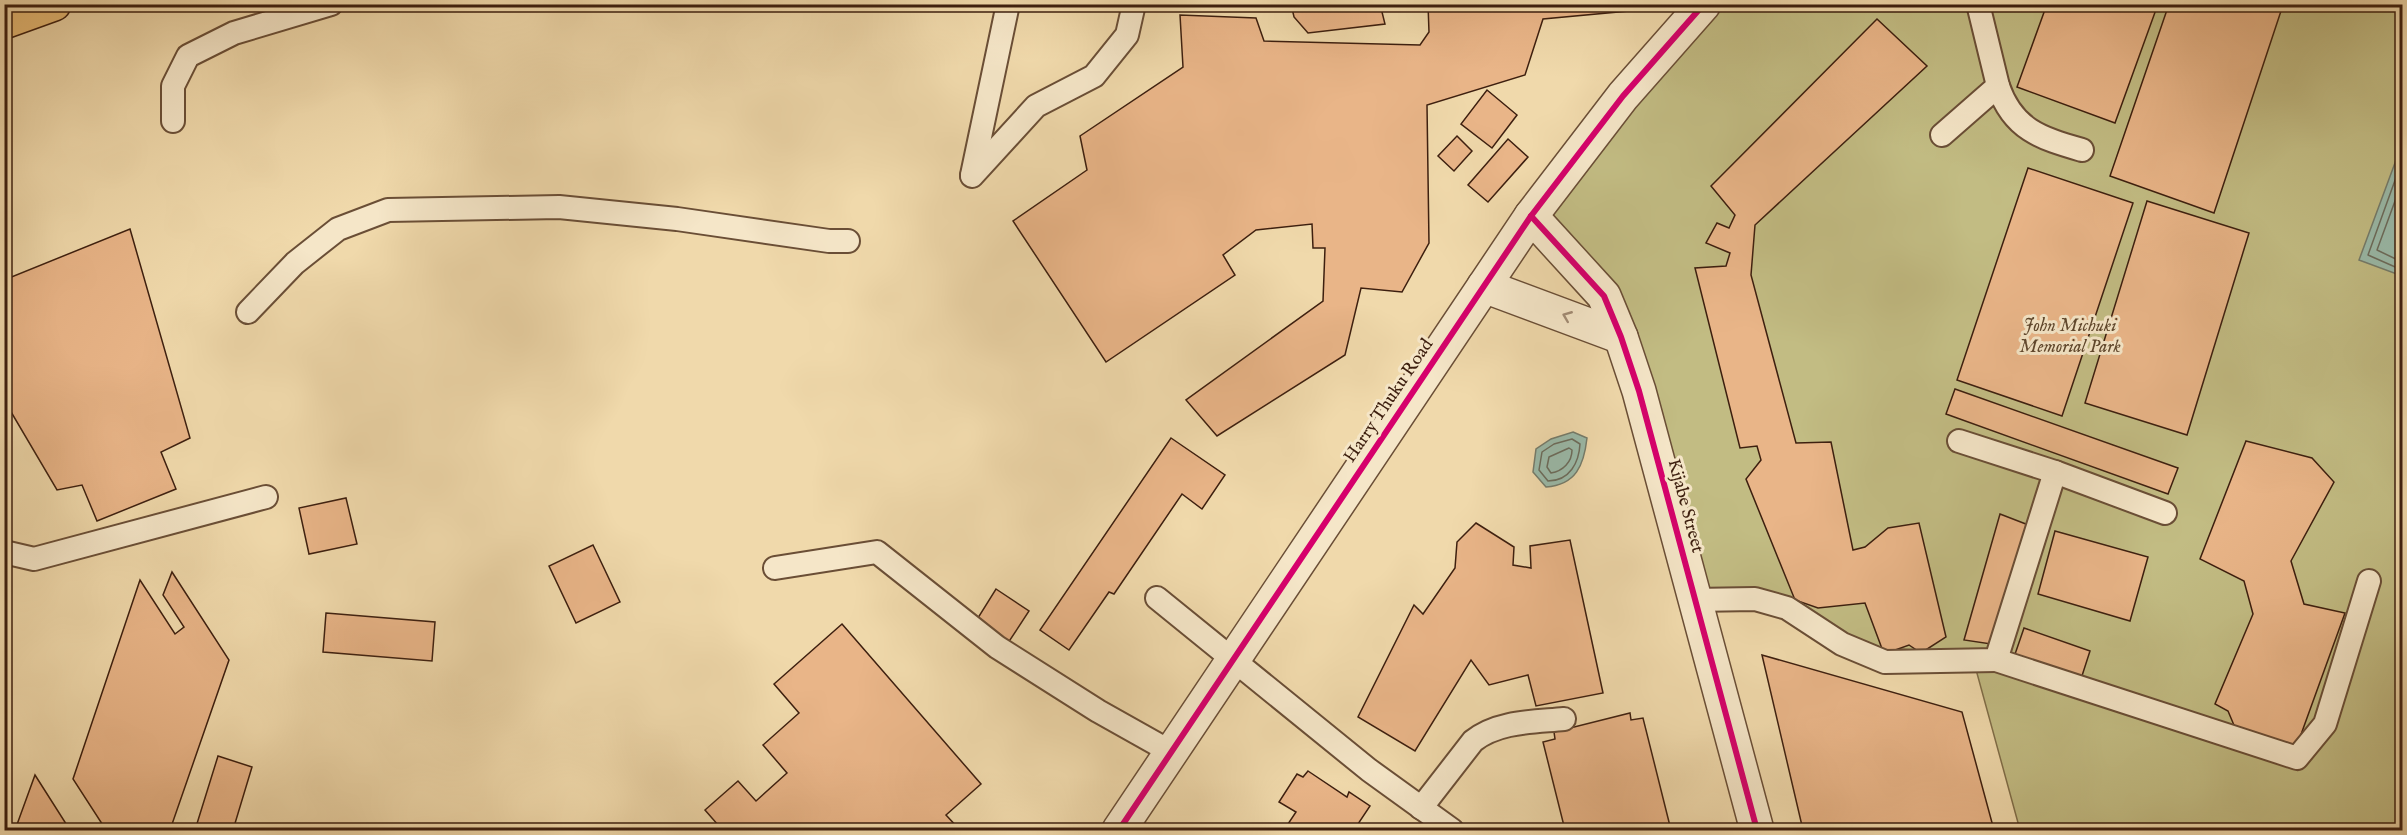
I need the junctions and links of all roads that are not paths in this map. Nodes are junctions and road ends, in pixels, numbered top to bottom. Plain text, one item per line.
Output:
1 (54, 4) edge
2 (331, 4) edge
3 (1008, 4) edge
4 (1134, 4) edge
5 (1704, 4) edge
6 (1978, 4) edge
7 (4, 22) edge
8 (1998, 86) junction
9 (173, 121) dead end
10 (1942, 135) dead end
11 (2082, 150) dead end
12 (1531, 216) junction
13 (848, 241) dead end
14 (1484, 286) junction
15 (248, 312) dead end
16 (1621, 337) junction
17 (1959, 441) dead end
18 (2055, 471) junction
19 (266, 497) dead end
20 (2165, 513) dead end
21 (4, 552) edge
22 (775, 568) dead end
23 (2369, 581) dead end
24 (1157, 598) dead end
25 (1694, 600) junction
26 (1234, 659) junction
27 (1996, 660) junction
28 (1564, 719) dead end
29 (1171, 752) junction
30 (1421, 807) junction
31 (1119, 831) edge
32 (1452, 831) edge
33 (1757, 831) edge

1 - 7 highway
2 - 9 lane
3 - 4 lane
5 - 12 street, Harry Thuku Road
6 - 8 lane
8 - 10 lane
8 - 11 lane
12 - 14 street, Harry Thuku Road
12 - 16 street, Kijabe Street
13 - 15 lane
16 -> 14 street
14 - 26 street, Harry Thuku Road
16 - 25 street, Kijabe Street
17 - 18 lane
18 - 20 lane
18 - 27 lane
19 - 21 lane
22 - 29 lane
23 - 27 lane
24 - 26 lane
25 - 27 lane
25 - 33 street, Kijabe Street
26 - 29 street, Harry Thuku Road
26 - 30 lane
28 - 30 lane
29 - 31 street, Harry Thuku Road
30 - 32 lane

